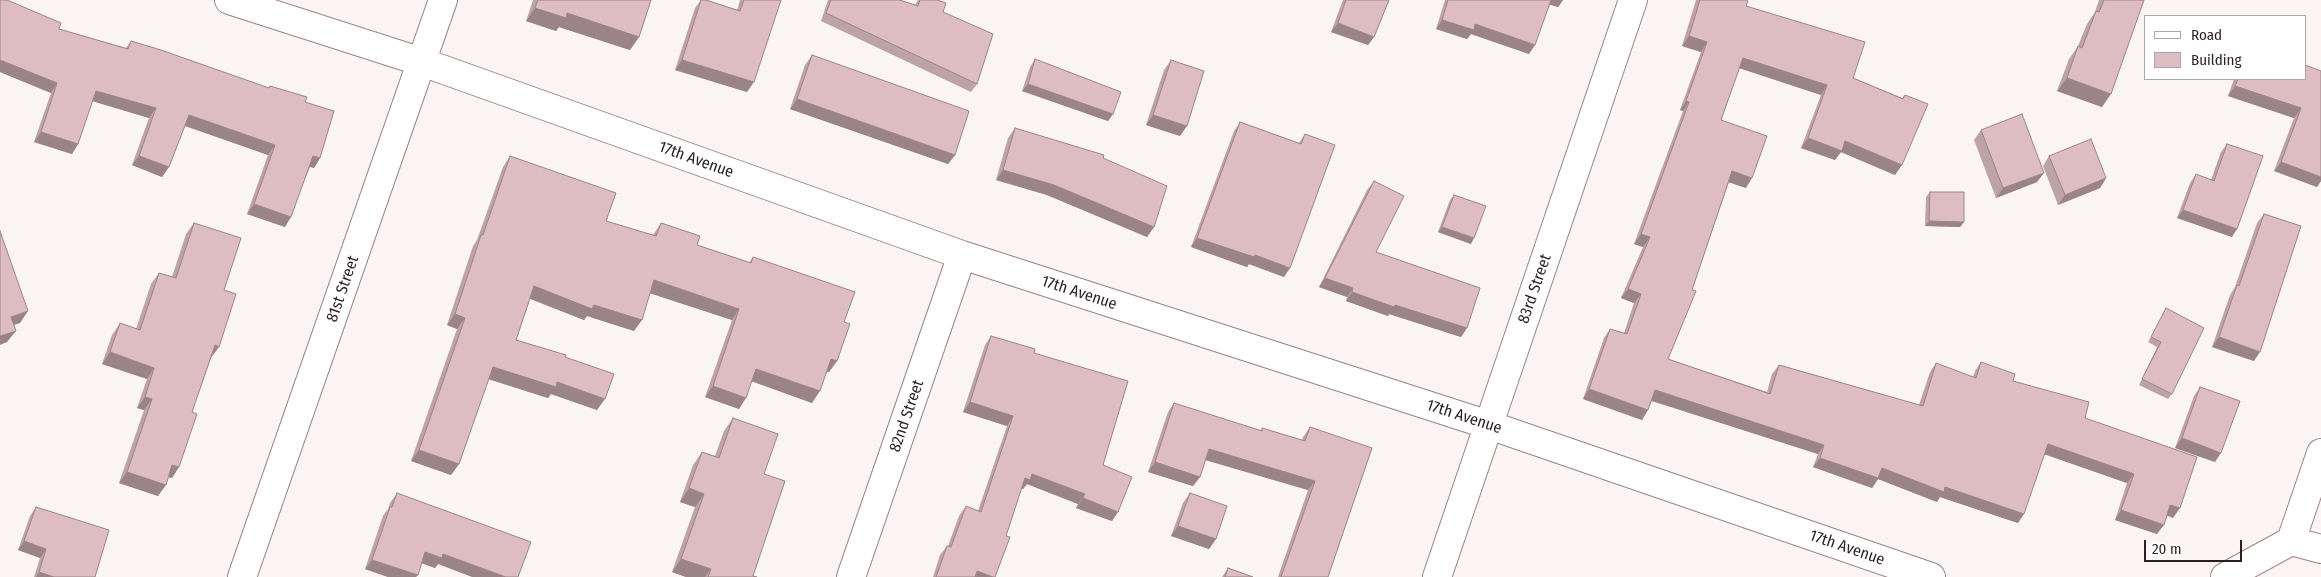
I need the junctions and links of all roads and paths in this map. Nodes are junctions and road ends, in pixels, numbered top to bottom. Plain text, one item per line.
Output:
1 (229, 0) edge
2 (443, 0) edge
3 (1633, 0) edge
4 (422, 62) junction
5 (962, 255) junction
6 (1489, 425) junction
7 (2321, 453) edge
8 (2292, 541) junction
9 (2321, 550) edge
10 (1892, 571) edge
11 (242, 577) edge
12 (851, 577) edge
13 (1437, 577) edge
14 (1931, 577) edge
15 (2225, 577) edge

1 - 4 street, 17th Avenue
2 - 4 street, 81st Street
3 - 6 street, 83rd Street
4 - 5 street, 17th Avenue
4 - 11 street, 81st Street
5 - 6 street, 17th Avenue
5 - 12 street, 82nd Street
6 - 10 street, 17th Avenue
6 - 13 street, 83rd Street
7 - 8 street
8 - 9 street
8 - 15 street
10 - 14 street, 17th Avenue

